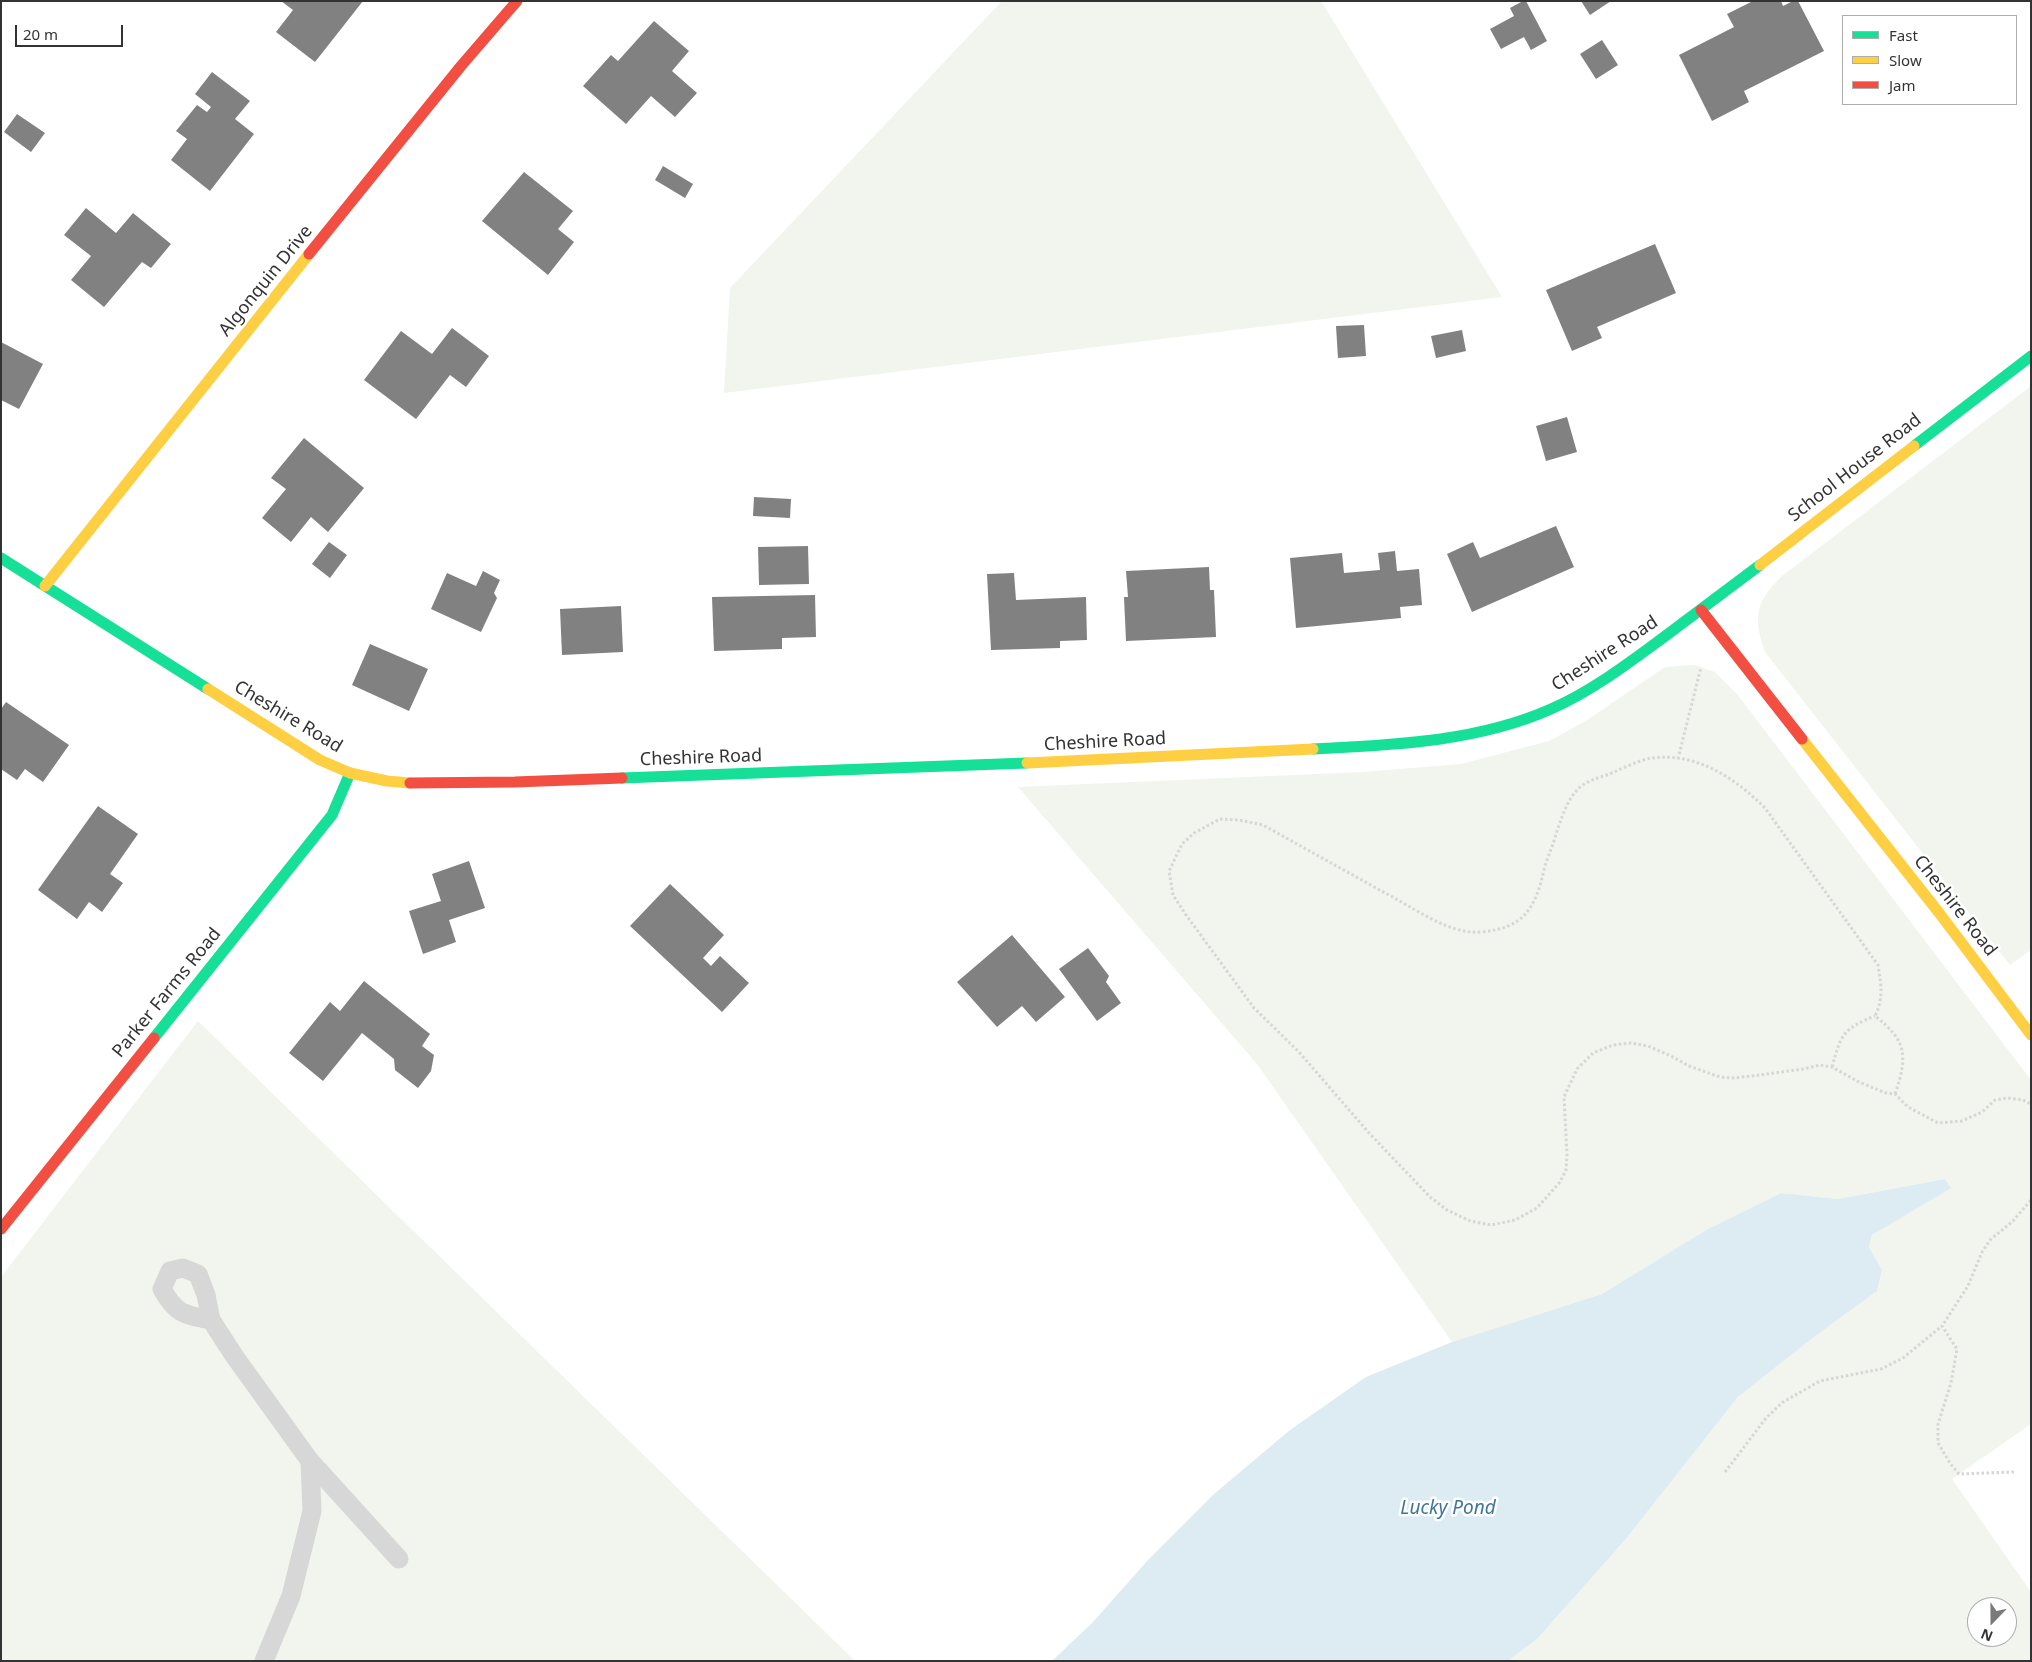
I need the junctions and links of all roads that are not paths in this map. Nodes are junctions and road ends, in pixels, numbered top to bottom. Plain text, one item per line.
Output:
1 (517, 1) edge
2 (2031, 356) edge
3 (1, 558) edge
4 (45, 586) junction
5 (1701, 610) junction
6 (350, 773) junction
7 (2031, 1035) edge
8 (1, 1229) edge
9 (211, 1320) dead end
10 (310, 1461) junction
11 (399, 1559) dead end
12 (264, 1661) edge

1 - 4 street, Algonquin Drive
2 - 5 street, School House Road
3 - 4 street, Cheshire Road
4 - 6 street, Cheshire Road
5 - 6 street, Cheshire Road
5 - 7 street, Cheshire Road
6 - 8 street, Parker Farms Road
9 - 10 lane
10 - 11 lane
10 - 12 lane

